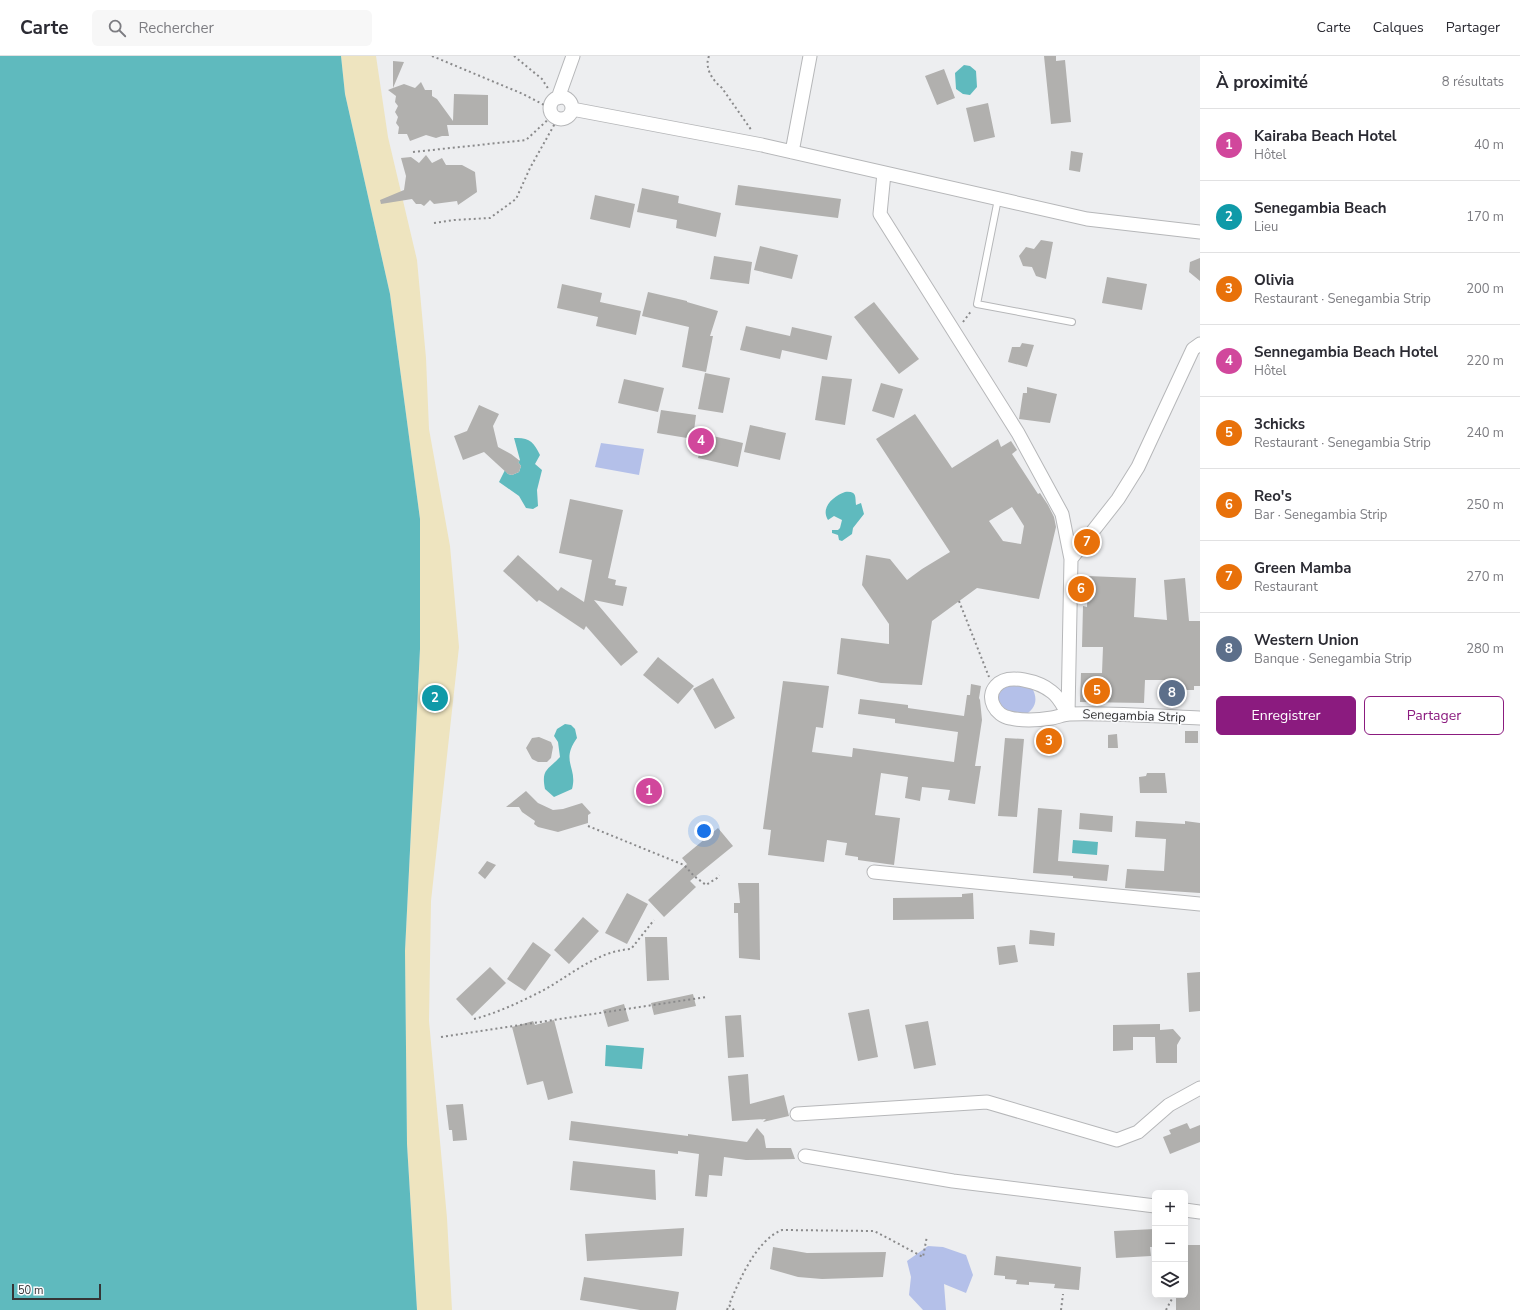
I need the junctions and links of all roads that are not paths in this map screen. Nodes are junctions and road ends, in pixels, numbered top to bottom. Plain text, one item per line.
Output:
1 (573, 56) edge
2 (810, 56) edge
3 (555, 108) junction
4 (572, 109) junction
5 (792, 152) junction
6 (884, 173) junction
7 (998, 199) junction
8 (1200, 232) edge
9 (1072, 322) dead end
10 (1200, 344) edge
11 (1071, 559) junction
12 (1068, 714) junction
13 (1200, 718) edge
14 (874, 872) dead end
15 (1200, 904) edge
16 (1200, 1088) edge
17 (797, 1114) dead end
18 (805, 1156) dead end
19 (1152, 1206) edge
20 (1188, 1210) edge
21 (1200, 1212) edge

1 - 3 street
2 - 5 street
3 - 4 street
3 - 4 street
4 - 5 street
5 - 6 street
6 - 7 street
6 - 11 street
7 - 8 street
7 - 9 lane
10 - 11 street
11 - 12 street
12 - 12 street, Senegambia Strip
12 - 13 street, Senegambia Strip
14 - 15 street
16 - 17 street
18 - 19 street
20 - 21 street

